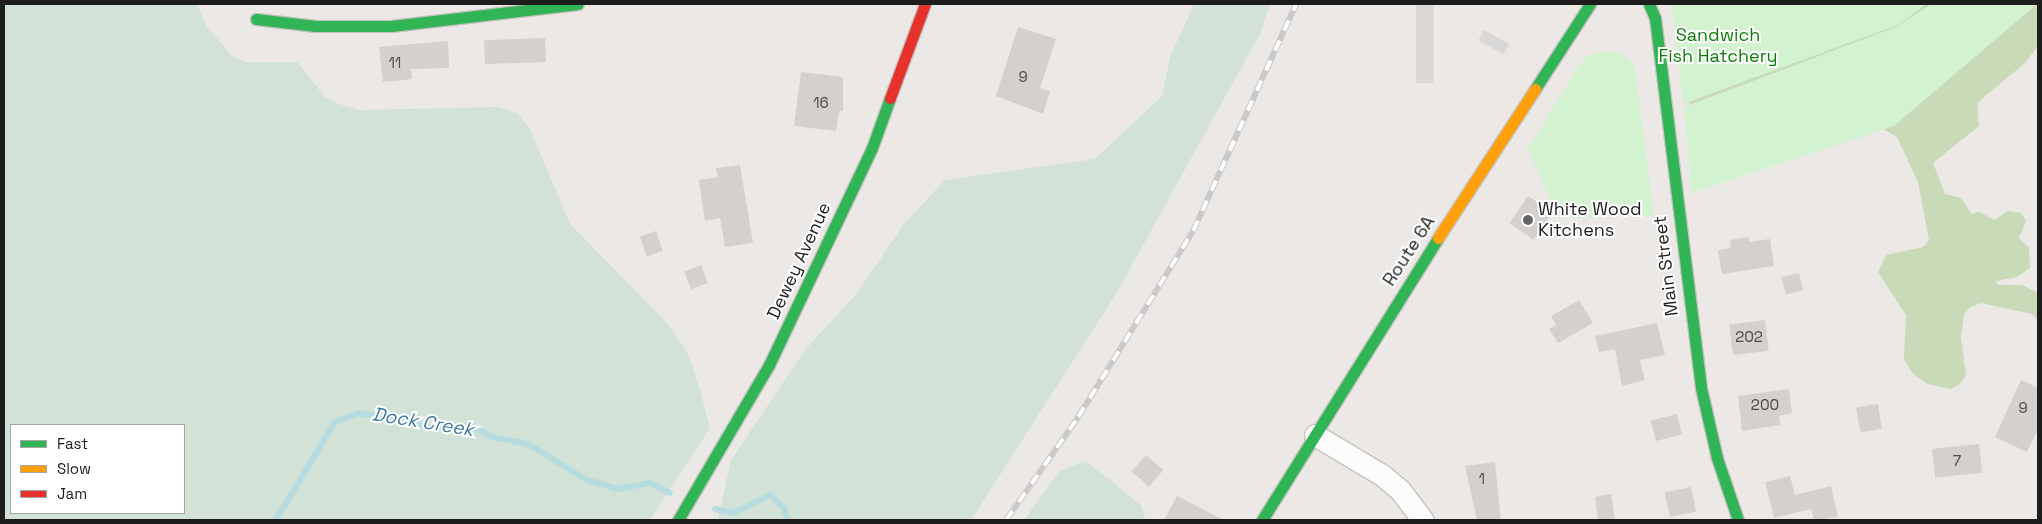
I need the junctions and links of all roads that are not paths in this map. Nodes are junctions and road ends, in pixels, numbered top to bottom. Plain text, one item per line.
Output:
1 (578, 4) edge
2 (925, 4) edge
3 (1590, 4) edge
4 (1649, 4) edge
5 (1654, 4) edge
6 (1655, 18) junction
7 (256, 19) dead end
8 (1315, 435) junction
9 (678, 520) edge
10 (1262, 520) edge
11 (1423, 520) edge
12 (1738, 520) edge

1 - 7 main road
2 - 9 main road, Dewey Avenue
3 - 8 main road, Route 6A
4 - 6 main road, Main Street
5 - 6 main road
6 - 12 main road, Main Street
8 - 10 main road, Route 6A
8 - 11 street

